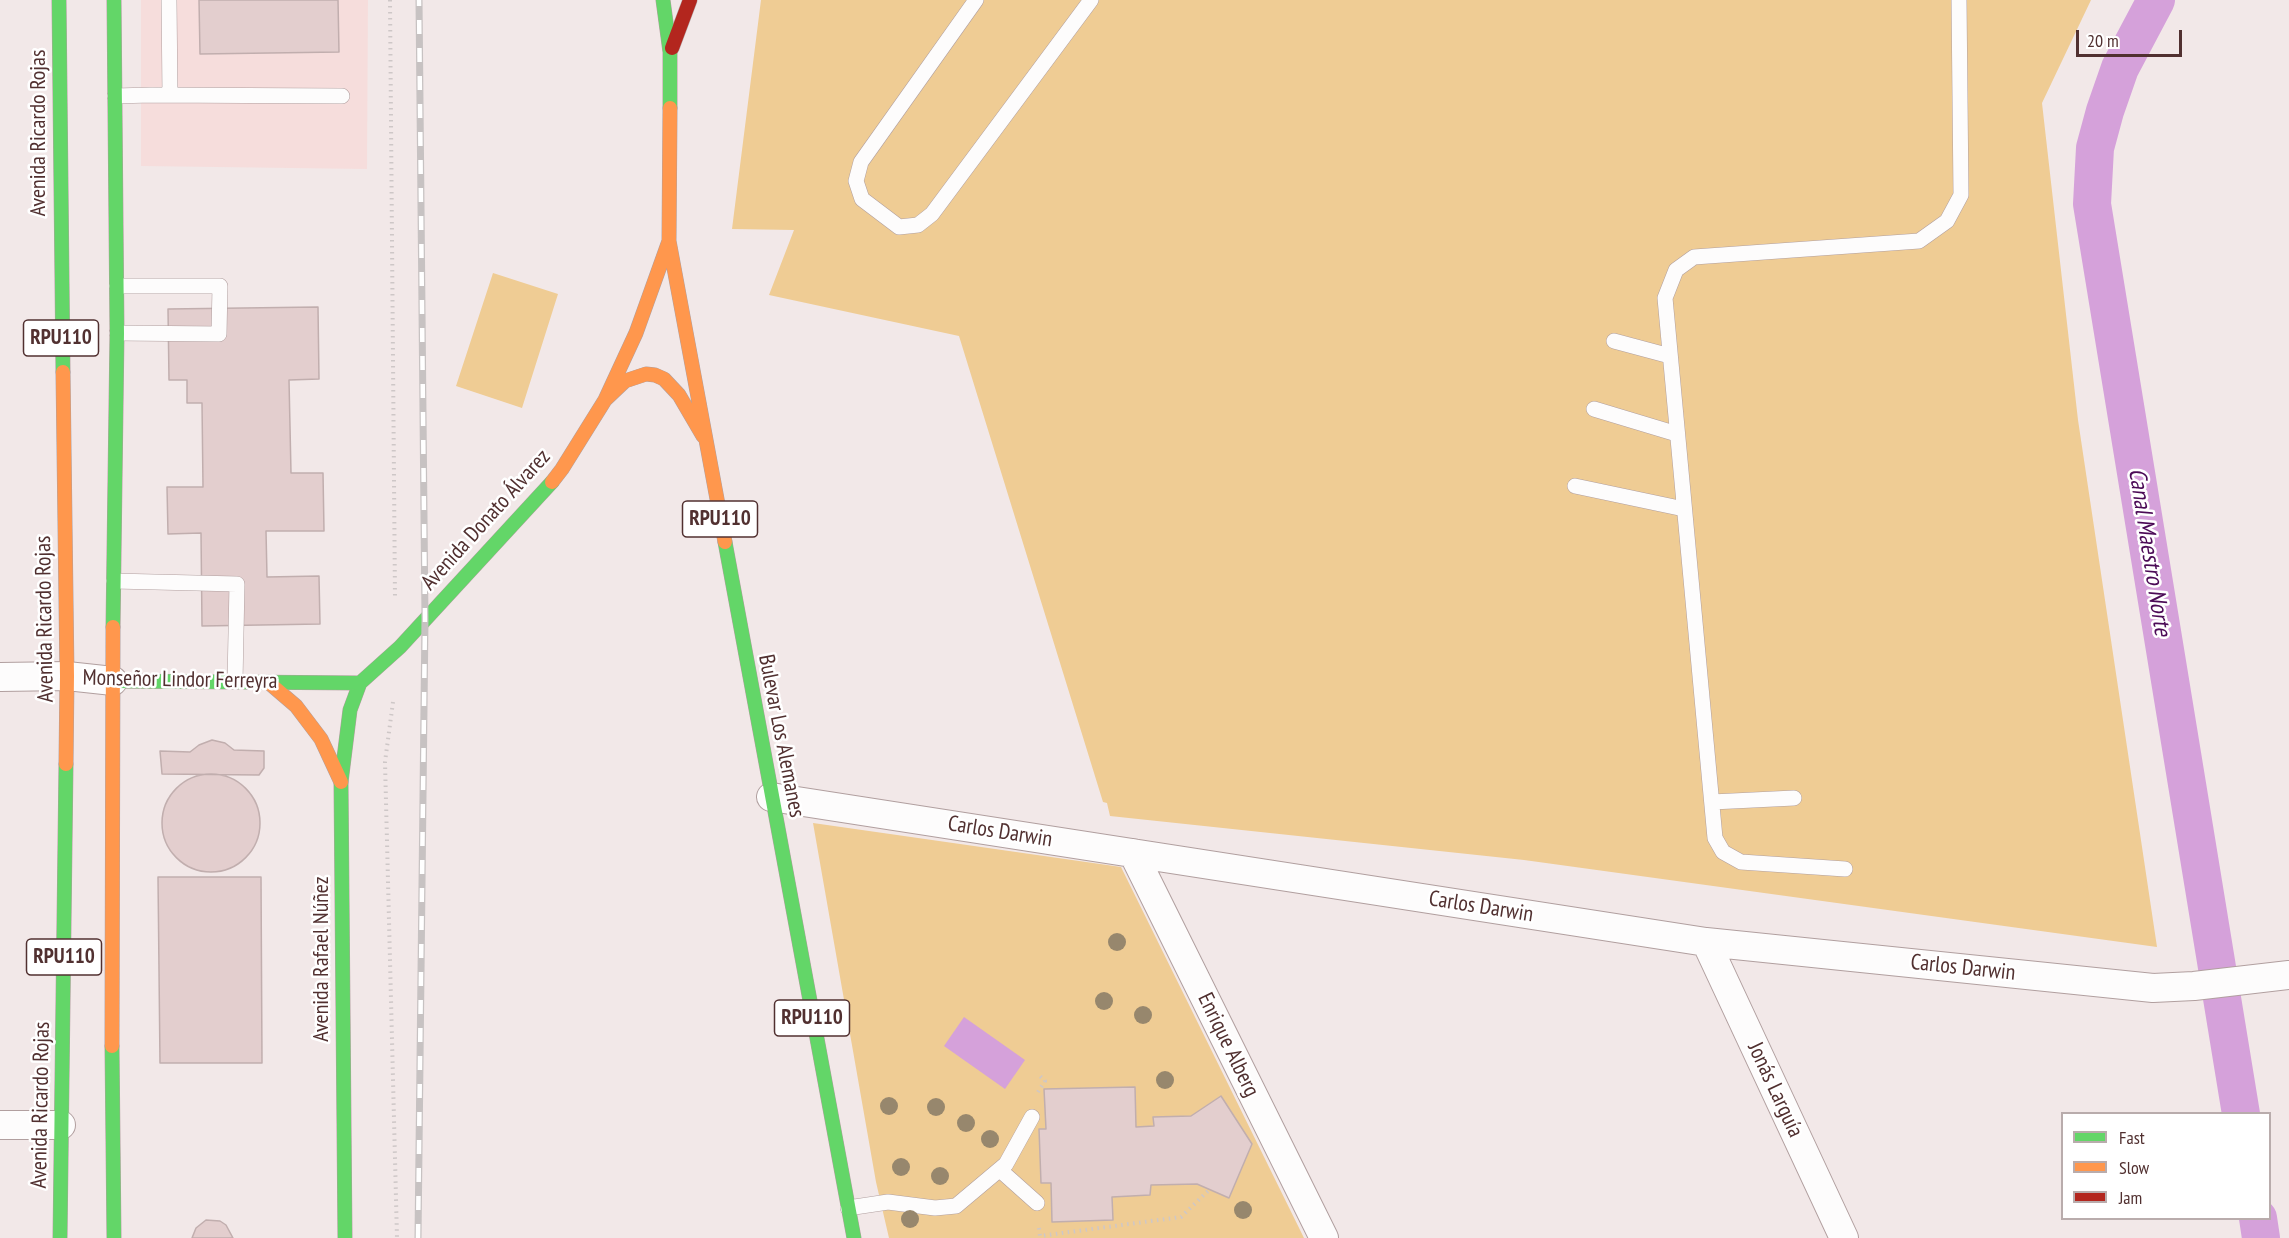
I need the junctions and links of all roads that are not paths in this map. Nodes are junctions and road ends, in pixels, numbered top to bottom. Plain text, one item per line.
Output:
1 (59, 0) edge
2 (114, 0) edge
3 (169, 0) edge
4 (663, 0) edge
5 (690, 0) edge
6 (976, 0) edge
7 (1091, 0) edge
8 (1959, 0) edge
9 (670, 52) junction
10 (170, 95) junction
11 (115, 96) junction
12 (342, 96) dead end
13 (669, 241) junction
14 (117, 286) junction
15 (117, 333) junction
16 (1614, 341) dead end
17 (1670, 356) junction
18 (604, 400) junction
19 (1594, 409) dead end
20 (1677, 434) junction
21 (705, 439) junction
22 (1575, 486) dead end
23 (1684, 509) junction
24 (114, 581) junction
25 (67, 676) junction
26 (0, 677) edge
27 (113, 681) junction
28 (235, 682) junction
29 (268, 682) junction
30 (360, 683) junction
31 (341, 782) junction
32 (771, 797) junction
33 (1794, 798) dead end
34 (1712, 801) junction
35 (1133, 853) junction
36 (1845, 869) dead end
37 (1706, 942) junction
38 (2289, 975) edge
39 (1032, 1117) dead end
40 (0, 1125) edge
41 (61, 1125) junction
42 (1000, 1170) junction
43 (1037, 1203) road end
44 (848, 1208) junction
45 (60, 1238) edge
46 (114, 1238) edge
47 (345, 1238) edge
48 (854, 1238) edge
49 (1324, 1238) edge
50 (1844, 1238) edge

1 - 25 main road, Avenida Ricardo Rojas / RPU110
2 - 11 main road, RPU110
3 - 10 lane
4 - 9 main road, Avenida Donato Álvarez
5 - 9 main road, Avenida Donato Álvarez
6 - 7 lane
8 - 17 lane
9 - 13 main road, Avenida Donato Álvarez
10 - 11 lane
10 - 12 lane
11 - 14 main road, RPU110
13 - 18 main road, Avenida Donato Álvarez
13 - 21 main road, Bulevar Los Alemanes / RPU110
14 - 15 main road, RPU110
14 - 15 lane
15 - 24 main road, RPU110
16 - 17 lane
17 - 20 lane
18 - 21 main road
18 - 30 main road, Avenida Donato Álvarez
19 - 20 lane
20 - 23 lane
21 - 32 main road, Bulevar Los Alemanes / RPU110
22 - 23 lane
23 - 34 lane
24 - 27 main road, RPU110
24 - 28 lane
25 - 26 street, Monseñor Lindor Ferreyra
25 - 27 street, Monseñor Lindor Ferreyra
25 - 41 main road, Avenida Ricardo Rojas / RPU110
27 - 28 main road, Monseñor Lindor Ferreyra
27 - 46 main road, RPU110
28 - 29 main road, Monseñor Lindor Ferreyra
29 - 30 main road, Monseñor Lindor Ferreyra
29 - 31 main road
30 - 31 main road, Avenida Rafael Núñez
31 - 47 main road, Avenida Rafael Núñez
32 - 35 street, Carlos Darwin
32 - 44 main road, Bulevar Los Alemanes / RPU110
33 - 34 lane
34 - 36 lane
35 - 37 street, Carlos Darwin
35 - 49 street, Enrique Alberg
37 - 38 street, Carlos Darwin
37 - 50 street, Jonás Larguía
39 - 42 lane
40 - 41 street
41 - 45 main road, Avenida Ricardo Rojas / RPU110
42 - 43 lane
42 - 44 lane
44 - 48 main road, Bulevar Los Alemanes / RPU110

